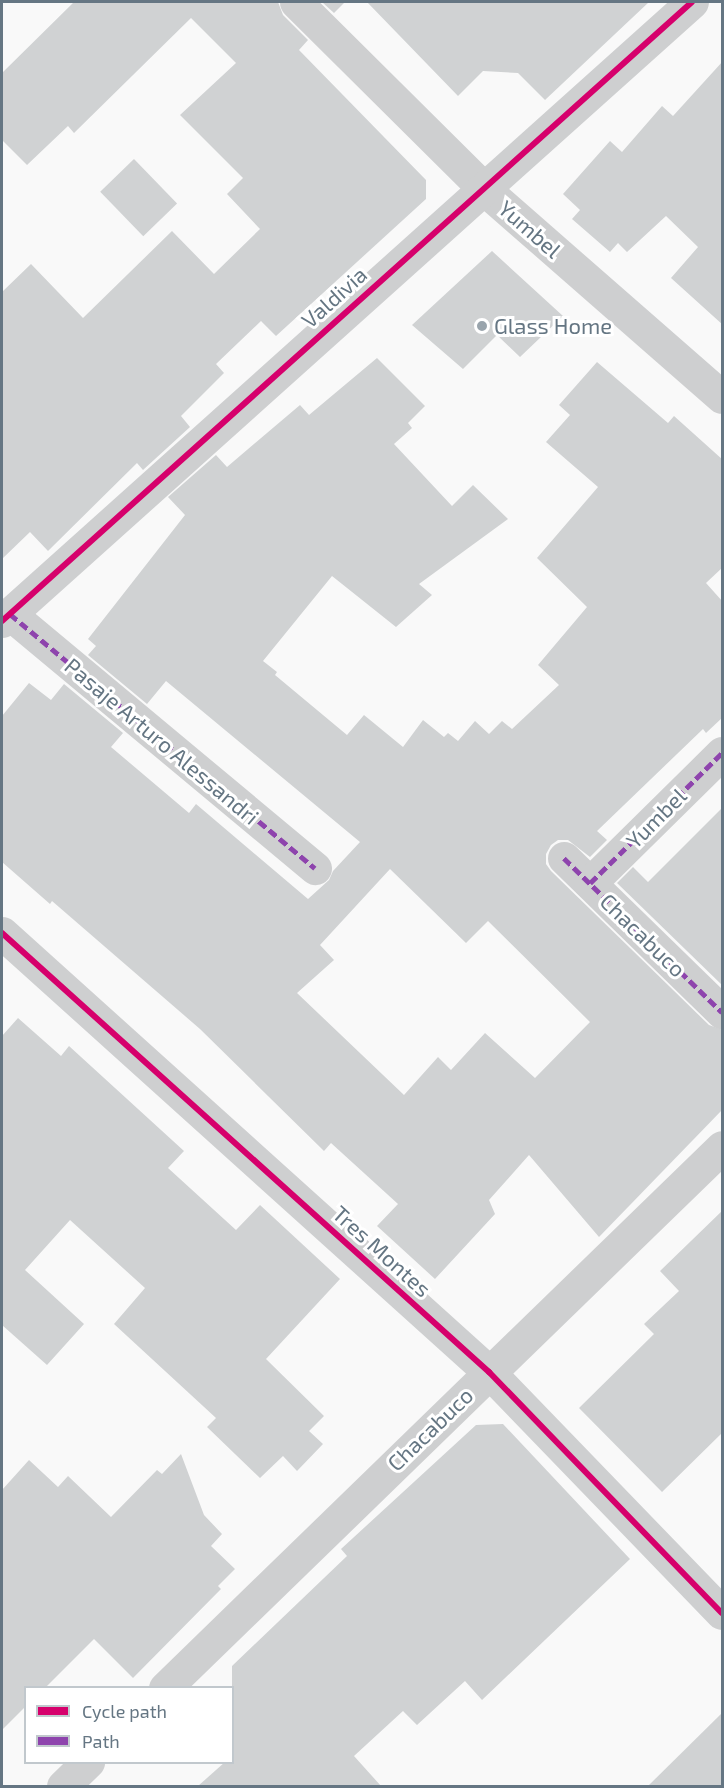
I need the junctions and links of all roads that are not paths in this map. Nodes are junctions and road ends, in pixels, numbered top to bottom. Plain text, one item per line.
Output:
1 (296, 2) edge
2 (692, 2) edge
3 (483, 188) junction
4 (723, 397) edge
5 (6, 618) edge
6 (723, 753) edge
7 (564, 858) dead end
8 (315, 868) dead end
9 (590, 883) junction
10 (2, 933) edge
11 (723, 1011) edge
12 (723, 1147) edge
13 (489, 1372) junction
14 (723, 1613) edge
15 (167, 1686) edge
16 (86, 1764) edge
17 (63, 1786) edge

1 - 3 street, Yumbel
2 - 3 street, Valdivia
3 - 4 street, Yumbel
3 - 5 street, Valdivia
5 - 8 street, Pasaje Arturo Alessandri
6 - 9 street, Yumbel
7 - 9 street, Chacabuco
9 - 11 street, Chacabuco
10 - 13 street, Tres Montes
12 - 13 street, Chacabuco
13 - 14 street, Tres Montes
13 - 15 street, Chacabuco
16 - 17 street

